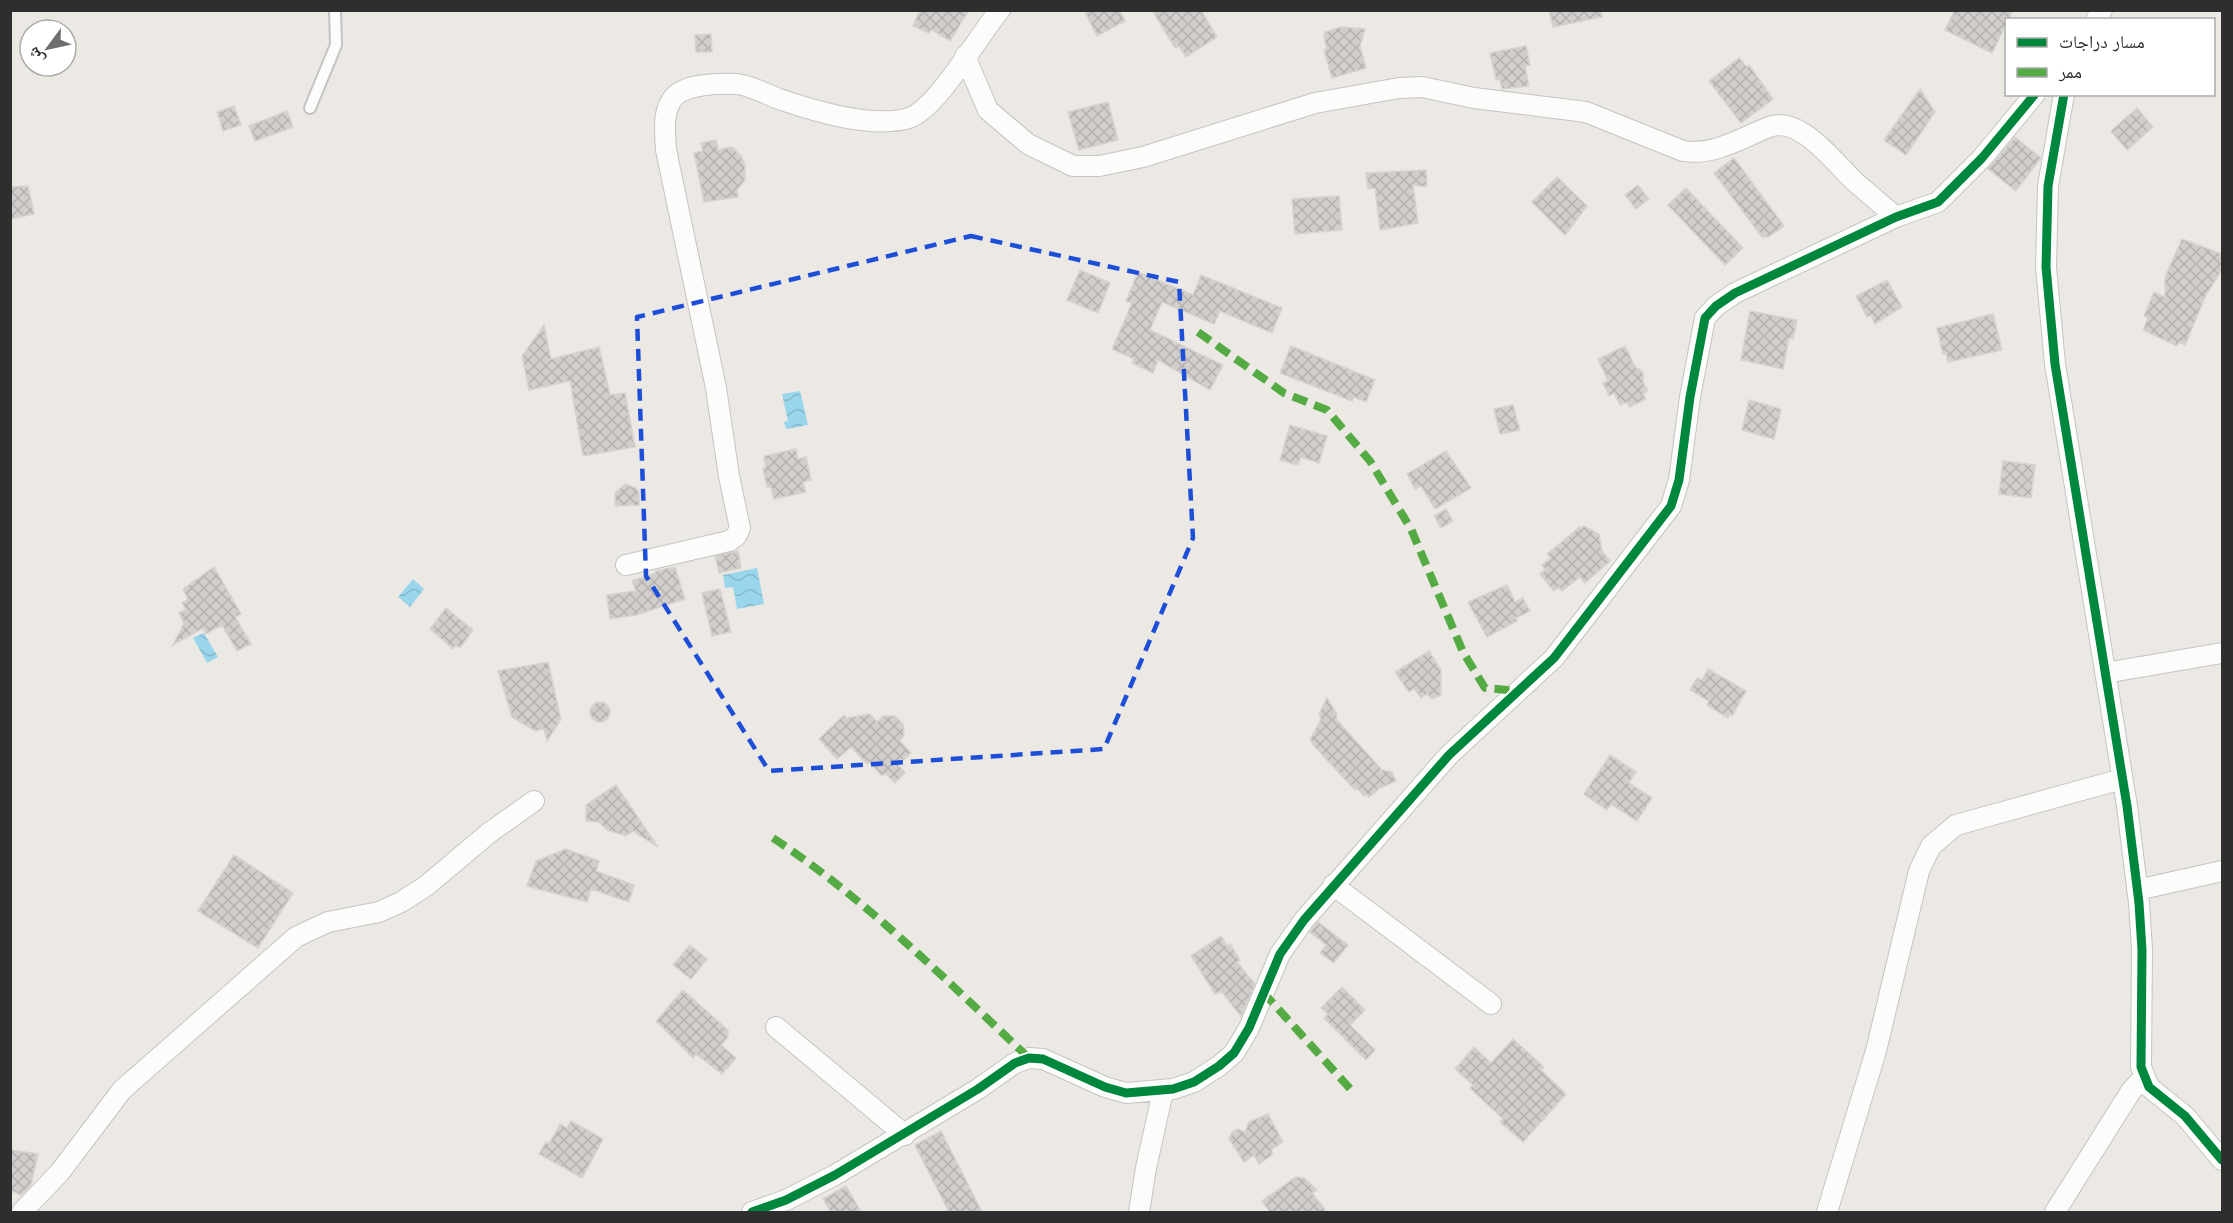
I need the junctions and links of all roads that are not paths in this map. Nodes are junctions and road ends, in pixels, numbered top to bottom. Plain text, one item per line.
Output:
1 (335, 10) edge
2 (1000, 10) edge
3 (965, 56) junction
4 (2033, 96) edge
5 (2064, 96) edge
6 (310, 108) dead end
7 (1896, 217) junction
8 (626, 565) dead end
9 (2223, 653) edge
10 (2105, 674) junction
11 (2122, 779) junction
12 (534, 801) dead end
13 (2223, 871) edge
14 (1334, 885) junction
15 (2137, 890) junction
16 (1491, 1004) dead end
17 (776, 1027) dead end
18 (2143, 1078) junction
19 (1163, 1091) junction
20 (905, 1135) junction
21 (2223, 1160) edge
22 (22, 1212) edge
23 (752, 1212) edge
24 (1139, 1212) edge
25 (1827, 1212) edge
26 (2055, 1212) edge

1 - 6 lane
2 - 3 street
3 - 7 street
3 - 8 street
4 - 7 street
5 - 10 street
7 - 14 street
9 - 10 street
10 - 11 street
11 - 15 street
11 - 25 street
12 - 22 street
13 - 15 street
14 - 16 street
14 - 19 street
15 - 18 street
17 - 20 street
18 - 21 street
18 - 26 street
19 - 20 street
19 - 24 street
20 - 23 street

